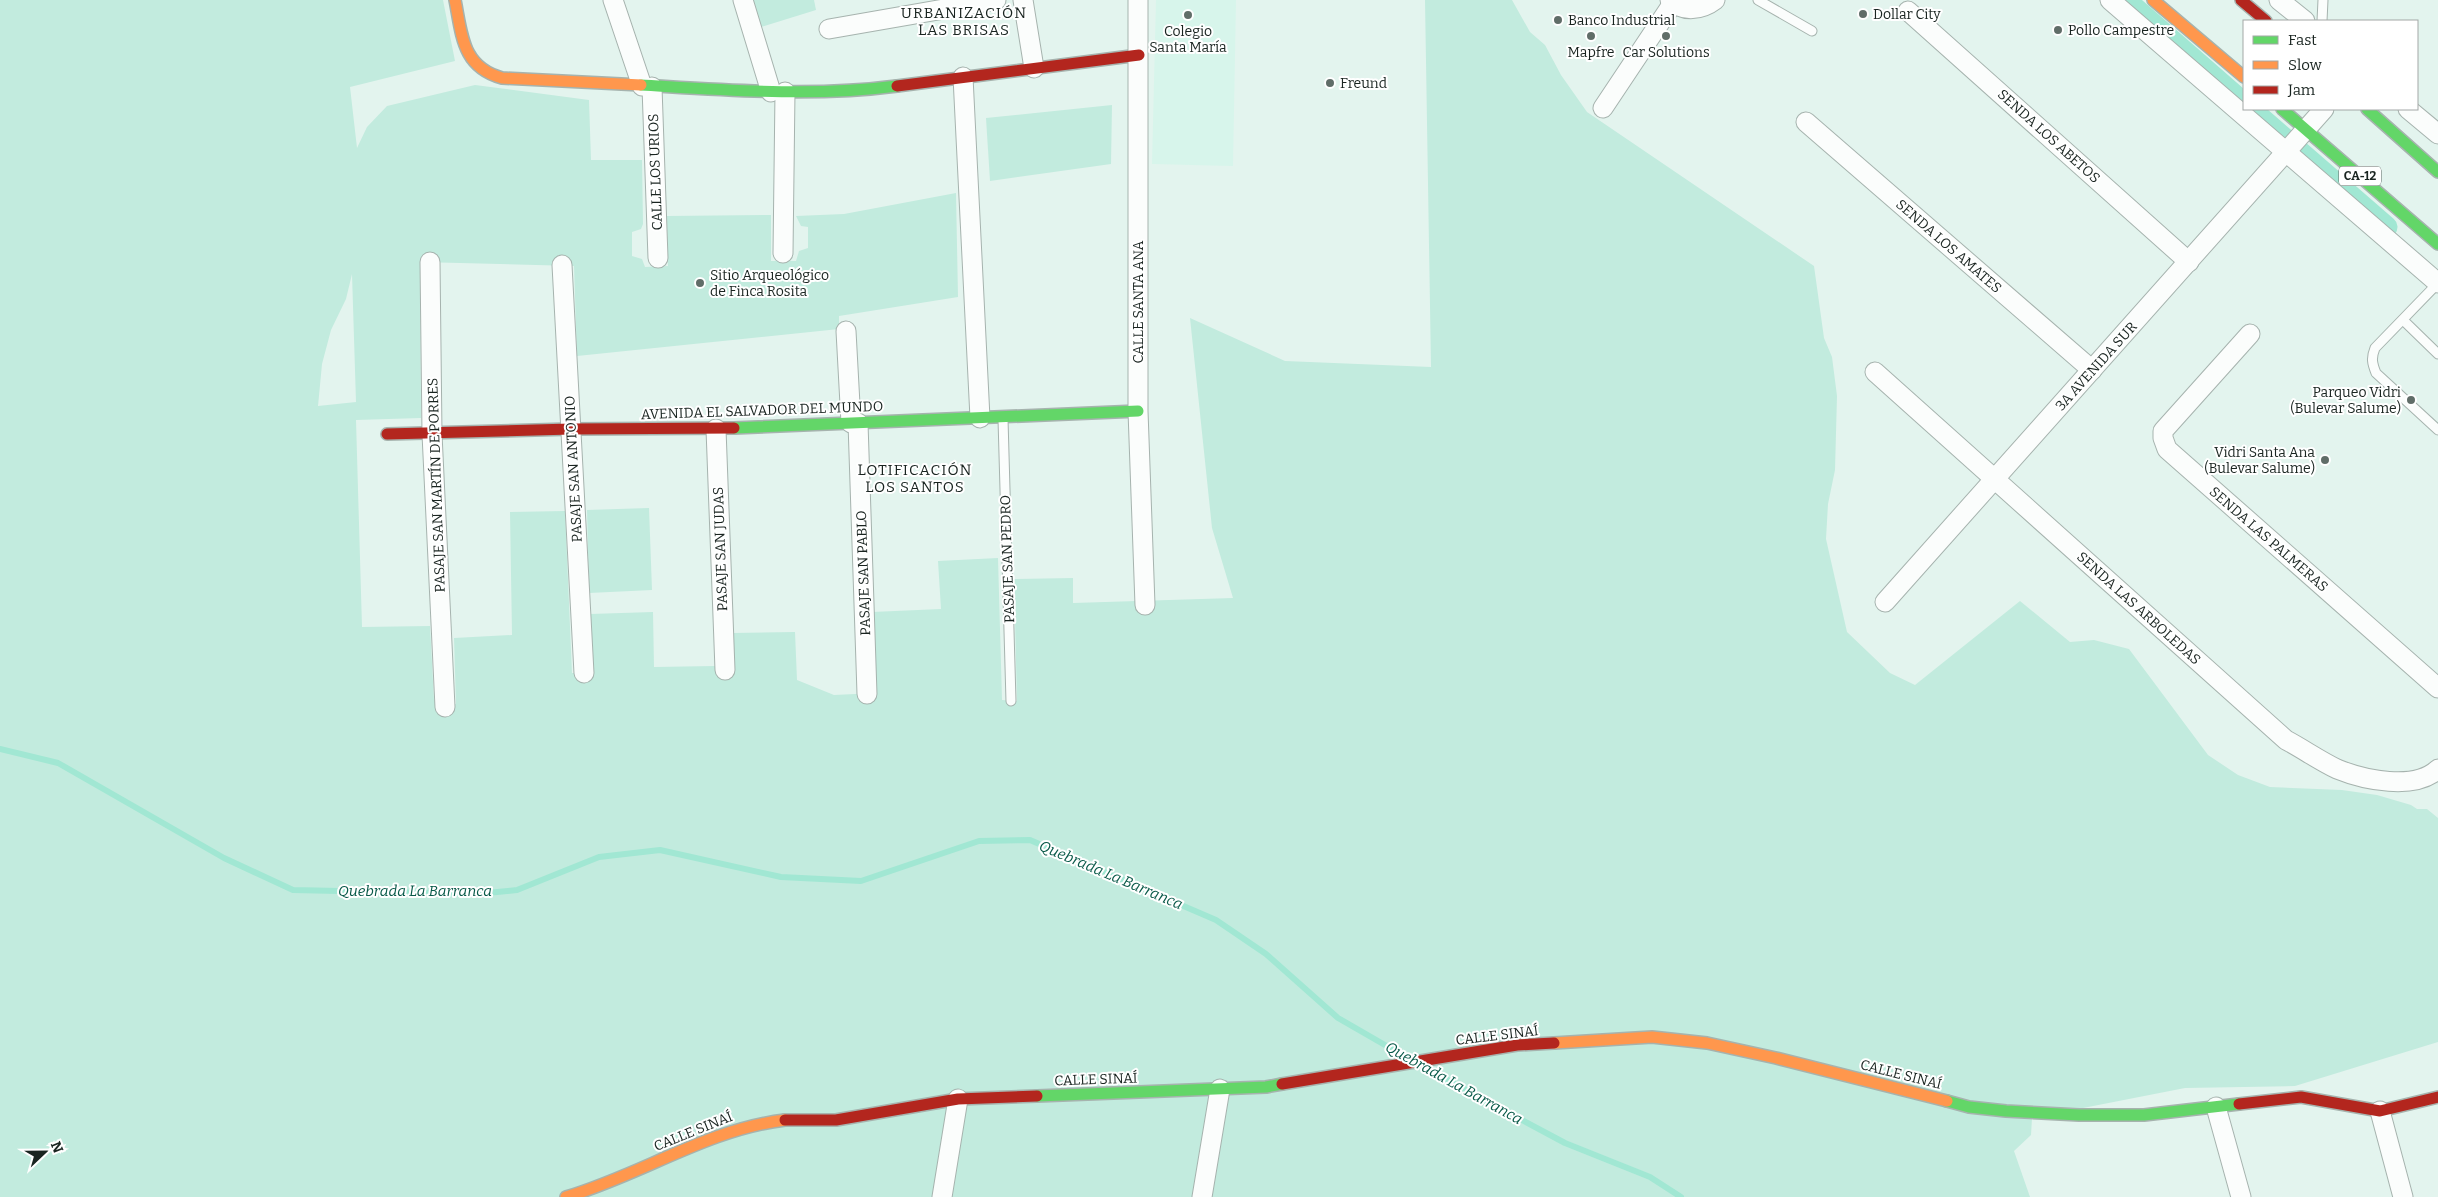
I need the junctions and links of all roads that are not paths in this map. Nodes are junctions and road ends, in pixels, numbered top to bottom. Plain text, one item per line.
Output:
1 (455, 0) edge
2 (613, 0) edge
3 (743, 0) edge
4 (996, 0) edge
5 (1023, 0) edge
6 (1138, 0) edge
7 (1715, 0) edge
8 (1758, 0) edge
9 (2153, 0) edge
10 (2241, 0) edge
11 (2279, 0) edge
12 (2323, 0) edge
13 (2113, 1) edge
14 (1672, 2) edge
15 (958, 3) edge
16 (1908, 11) dead end
17 (2265, 20) edge
18 (2304, 20) edge
19 (2322, 20) edge
20 (829, 29) dead end
21 (1812, 32) dead end
22 (2211, 50) junction
23 (1139, 55) junction
24 (1034, 68) junction
25 (2192, 71) junction
26 (963, 77) junction
27 (2243, 77) edge
28 (647, 86) junction
29 (778, 92) junction
30 (1603, 108) dead end
31 (2283, 110) edge
32 (2323, 110) edge
33 (2368, 110) edge
34 (2409, 110) edge
35 (1806, 122) dead end
36 (2307, 130) junction
37 (2438, 134) edge
38 (2288, 152) junction
39 (2438, 172) edge
40 (2438, 244) edge
41 (783, 253) dead end
42 (658, 258) dead end
43 (430, 262) dead end
44 (2189, 262) junction
45 (562, 265) dead end
46 (2438, 283) edge
47 (2403, 320) junction
48 (846, 331) dead end
49 (2250, 334) dead end
50 (2438, 354) edge
51 (2092, 370) junction
52 (1875, 372) dead end
53 (1138, 411) junction
54 (1003, 416) junction
55 (980, 418) junction
56 (854, 423) junction
57 (571, 429) junction
58 (716, 429) junction
59 (2438, 430) edge
60 (387, 434) dead end
61 (432, 434) junction
62 (1995, 479) junction
63 (1885, 602) dead end
64 (1145, 605) dead end
65 (725, 670) dead end
66 (584, 673) dead end
67 (2438, 688) edge
68 (868, 694) dead end
69 (1011, 701) dead end
70 (445, 707) dead end
71 (2435, 771) edge
72 (1220, 1089) junction
73 (2438, 1097) edge
74 (958, 1098) junction
75 (2216, 1107) junction
76 (2380, 1111) junction
77 (572, 1197) edge
78 (942, 1197) edge
79 (1202, 1197) edge
80 (2241, 1197) edge
81 (2403, 1197) edge

1 - 28 main road
2 - 28 street, CALLE LOS URIOS
3 - 29 street
4 - 15 street
5 - 24 street
6 - 23 street, CALLE SANTA ANA
7 - 14 street
8 - 21 lane
9 - 22 main road
10 - 17 main road
11 - 18 street
12 - 19 lane
13 - 25 street
14 - 30 street
15 - 20 street
16 - 44 street, SENDA LOS ABETOS
22 - 25 street
22 - 27 main road
23 - 24 main road
23 - 53 street, CALLE SANTA ANA
24 - 26 main road
25 - 38 street
26 - 29 main road
26 - 55 street
28 - 29 main road
28 - 42 street, CALLE LOS URIOS
29 - 41 street
31 - 36 main road, CA-12
32 - 36 street, 3A AVENIDA SUR
33 - 39 main road
34 - 37 street
35 - 51 street, SENDA LOS AMATES
36 - 38 street, 3A AVENIDA SUR
36 - 40 main road, CA-12
38 - 44 street, 3A AVENIDA SUR
38 - 46 street
43 - 61 street, PASAJE SAN MARTÍN DE PORRES
44 - 51 street, 3A AVENIDA SUR
45 - 57 street, PASAJE SAN ANTONIO
46 - 47 lane
47 - 50 lane
47 - 59 lane
48 - 56 street, PASAJE SAN PABLO
49 - 67 street, SENDA LAS PALMERAS
51 - 62 street, 3A AVENIDA SUR
52 - 62 street, SENDA LAS ARBOLEDAS
53 - 54 main road, AVENIDA EL SALVADOR DEL MUNDO
53 - 64 street, CALLE SANTA ANA
54 - 55 main road, AVENIDA EL SALVADOR DEL MUNDO
54 - 69 lane, PASAJE SAN PEDRO
55 - 56 main road, AVENIDA EL SALVADOR DEL MUNDO
56 - 58 main road, AVENIDA EL SALVADOR DEL MUNDO
56 - 68 street, PASAJE SAN PABLO
57 - 58 main road, AVENIDA EL SALVADOR DEL MUNDO
57 - 61 main road, AVENIDA EL SALVADOR DEL MUNDO
57 - 66 street, PASAJE SAN ANTONIO
58 - 65 street, PASAJE SAN JUDAS
60 - 61 main road, AVENIDA EL SALVADOR DEL MUNDO
61 - 70 street, PASAJE SAN MARTÍN DE PORRES
62 - 63 street, 3A AVENIDA SUR
62 - 71 street, SENDA LAS ARBOLEDAS
72 - 74 main road, CALLE SINAÍ
72 - 75 main road, CALLE SINAÍ
72 - 79 street
73 - 76 main road, CALLE SINAÍ
74 - 77 main road, CALLE SINAÍ
74 - 78 street
75 - 76 main road, CALLE SINAÍ
75 - 80 street
76 - 81 street

